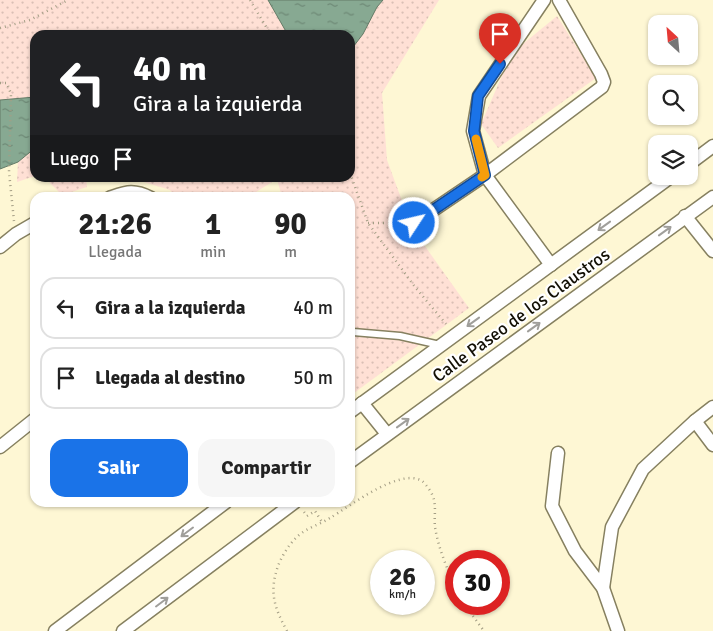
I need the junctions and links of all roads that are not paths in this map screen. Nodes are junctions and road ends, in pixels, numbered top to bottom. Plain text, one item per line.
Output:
1 (544, 0) edge
2 (559, 0) edge
3 (713, 146) edge
4 (698, 157) edge
5 (485, 175) junction
6 (660, 185) edge
7 (713, 196) edge
8 (685, 216) junction
9 (414, 223) road end
10 (30, 226) edge
11 (0, 247) edge
12 (713, 251) edge
13 (551, 265) junction
14 (355, 332) edge
15 (442, 345) junction
16 (362, 404) junction
17 (713, 407) edge
18 (355, 409) edge
19 (695, 421) junction
20 (30, 423) edge
21 (387, 434) junction
22 (713, 445) edge
23 (0, 447) edge
24 (558, 453) dead end
25 (355, 458) edge
26 (219, 507) edge
27 (298, 507) edge
28 (603, 588) junction
29 (55, 631) edge
30 (123, 631) edge
31 (618, 631) edge

1 - 5 street
2 - 5 street
3 - 4 street
5 - 9 street
5 - 13 street
6 -> 13 street, Calle Paseo de los Claustros
7 - 8 street, Calle Paseo de los Claustros
8 - 12 street
21 -> 8 street, Calle Paseo de los Claustros
10 - 11 street
13 -> 15 street, Calle Paseo de los Claustros
14 - 15 lane
15 - 16 street, Calle Paseo de los Claustros
16 - 18 street, Calle Paseo de los Claustros
16 - 21 street
17 - 19 street
19 - 22 street
19 - 28 street
20 - 23 street
21 - 25 street, Calle Paseo de los Claustros
24 - 28 street
26 -> 29 street
30 -> 27 street
28 - 31 street

